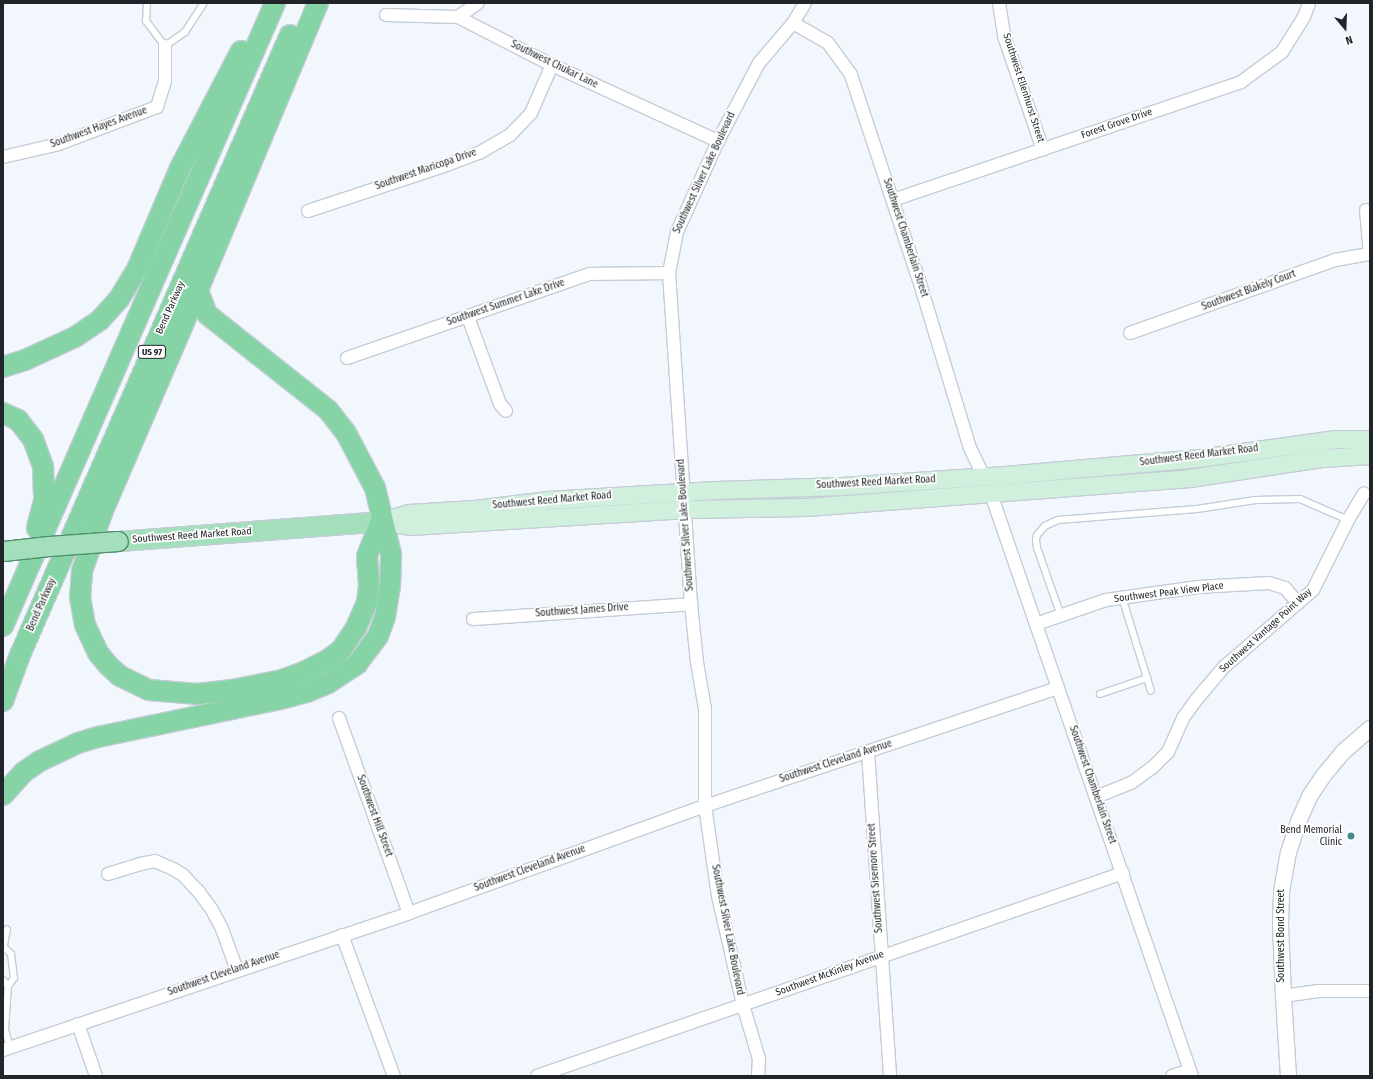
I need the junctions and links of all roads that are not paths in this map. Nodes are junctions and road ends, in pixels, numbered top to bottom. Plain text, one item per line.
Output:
1 (147, 3) edge
2 (204, 3) edge
3 (266, 3) edge
4 (275, 3) edge
5 (304, 3) edge
6 (318, 3) edge
7 (478, 3) edge
8 (805, 3) edge
9 (999, 3) edge
10 (1309, 3) edge
11 (386, 15) dead end
12 (458, 17) junction
13 (793, 23) junction
14 (165, 46) junction
15 (552, 65) junction
16 (718, 141) junction
17 (1043, 150) junction
18 (3, 157) edge
19 (892, 200) junction
20 (1366, 210) dead end
21 (308, 211) dead end
22 (1370, 254) edge
23 (669, 273) junction
24 (198, 290) junction
25 (468, 316) junction
26 (1130, 333) dead end
27 (347, 358) dead end
28 (3, 367) edge
29 (506, 411) dead end
30 (3, 413) edge
31 (1370, 439) edge
32 (1370, 456) edge
33 (984, 476) junction
34 (684, 492) junction
35 (1364, 493) dead end
36 (991, 494) junction
37 (686, 509) junction
38 (1348, 520) junction
39 (382, 521) junction
40 (3, 551) edge
41 (23, 582) junction
42 (1122, 597) junction
43 (1298, 603) junction
44 (691, 604) junction
45 (1061, 616) junction
46 (473, 619) dead end
47 (1036, 624) junction
48 (3, 626) edge
49 (1147, 678) junction
50 (1058, 688) junction
51 (1151, 691) dead end
52 (1100, 694) dead end
53 (3, 701) edge
54 (339, 718) dead end
55 (1370, 728) edge
56 (868, 752) junction
57 (3, 795) edge
58 (1096, 797) junction
59 (705, 806) junction
60 (1123, 873) junction
61 (108, 874) dead end
62 (409, 912) junction
63 (6, 929) dead end
64 (342, 935) junction
65 (4, 948) edge
66 (882, 956) junction
67 (237, 970) junction
68 (3, 980) edge
69 (8, 986) junction
70 (1370, 991) edge
71 (1283, 996) junction
72 (742, 1005) junction
73 (78, 1024) junction
74 (7, 1049) edge
75 (1191, 1073) edge
76 (96, 1076) edge
77 (394, 1076) edge
78 (537, 1076) edge
79 (758, 1076) edge
80 (890, 1076) edge
81 (1172, 1076) edge
82 (1288, 1076) edge

1 - 14 lane
2 - 14 lane
3 - 28 highway
4 - 41 highway, US 97
5 - 53 highway, Bend Parkway / US 97
6 - 24 highway
7 - 12 street
8 - 13 street, Southwest Silver Lake Boulevard
9 - 17 street, Southwest Ellenhurst Street
10 - 17 street, Forest Grove Drive
11 - 12 street, Southwest Chukar Lane
12 - 15 street, Southwest Chukar Lane
13 - 16 street, Southwest Silver Lake Boulevard
13 - 19 street, Southwest Chamberlain Street
14 - 18 street, Southwest Hayes Avenue
15 - 16 street, Southwest Chukar Lane
15 - 21 street, Southwest Maricopa Drive
16 - 23 street, Southwest Silver Lake Boulevard
17 - 19 street, Forest Grove Drive
19 - 33 street, Southwest Chamberlain Street
20 - 22 street
22 - 26 street, Southwest Blakely Court
23 - 25 street, Southwest Summer Lake Drive
23 - 34 street, Southwest Silver Lake Boulevard
24 - 39 highway
24 - 39 highway
25 - 27 street, Southwest Summer Lake Drive
25 - 29 street
30 - 41 highway
31 - 33 main road, Southwest Reed Market Road
32 - 36 main road, Southwest Reed Market Road
33 - 34 main road, Southwest Reed Market Road
34 - 37 street, Southwest Silver Lake Boulevard
34 - 39 main road, Southwest Reed Market Road
35 - 38 street, Southwest Vantage Point Way
36 - 37 main road, Southwest Reed Market Road
36 - 47 street, Southwest Chamberlain Street
37 - 39 main road, Southwest Reed Market Road
37 - 44 street, Southwest Silver Lake Boulevard
38 - 43 street, Southwest Vantage Point Way
38 - 45 lane
39 - 40 main road, Southwest Reed Market Road, bridge
39 - 57 highway
41 - 48 highway, US 97
42 - 43 street, Southwest Peak View Place
42 - 45 street, Southwest Peak View Place
42 - 49 lane
43 - 58 street, Southwest Vantage Point Way
44 - 46 street, Southwest James Drive
44 - 59 street, Southwest Silver Lake Boulevard
45 - 47 street, Southwest Peak View Place
47 - 50 street, Southwest Chamberlain Street
49 - 51 lane
49 - 52 lane
50 - 56 street, Southwest Cleveland Avenue
50 - 58 street, Southwest Chamberlain Street
54 - 62 street, Southwest Hill Street
55 - 71 street, Southwest Bond Street
56 - 59 street, Southwest Cleveland Avenue
56 - 66 street, Southwest Sisemore Street
58 - 60 street, Southwest Chamberlain Street
59 - 62 street, Southwest Cleveland Avenue
59 - 72 street, Southwest Silver Lake Boulevard
60 - 66 street, Southwest McKinley Avenue
60 - 75 street, Southwest Chamberlain Street
61 - 67 street
62 - 64 street, Southwest Cleveland Avenue
63 - 65 lane
64 - 67 street, Southwest Cleveland Avenue
64 - 77 street
65 - 69 lane
66 - 72 street, Southwest McKinley Avenue
66 - 80 street, Southwest Sisemore Street
67 - 73 street, Southwest Cleveland Avenue
68 - 69 lane
69 - 74 lane
70 - 71 street
71 - 82 street, Southwest Bond Street
72 - 78 street, Southwest McKinley Avenue
72 - 79 street, Southwest Silver Lake Boulevard
73 - 74 street, Southwest Cleveland Avenue
73 - 76 street
75 - 81 street

